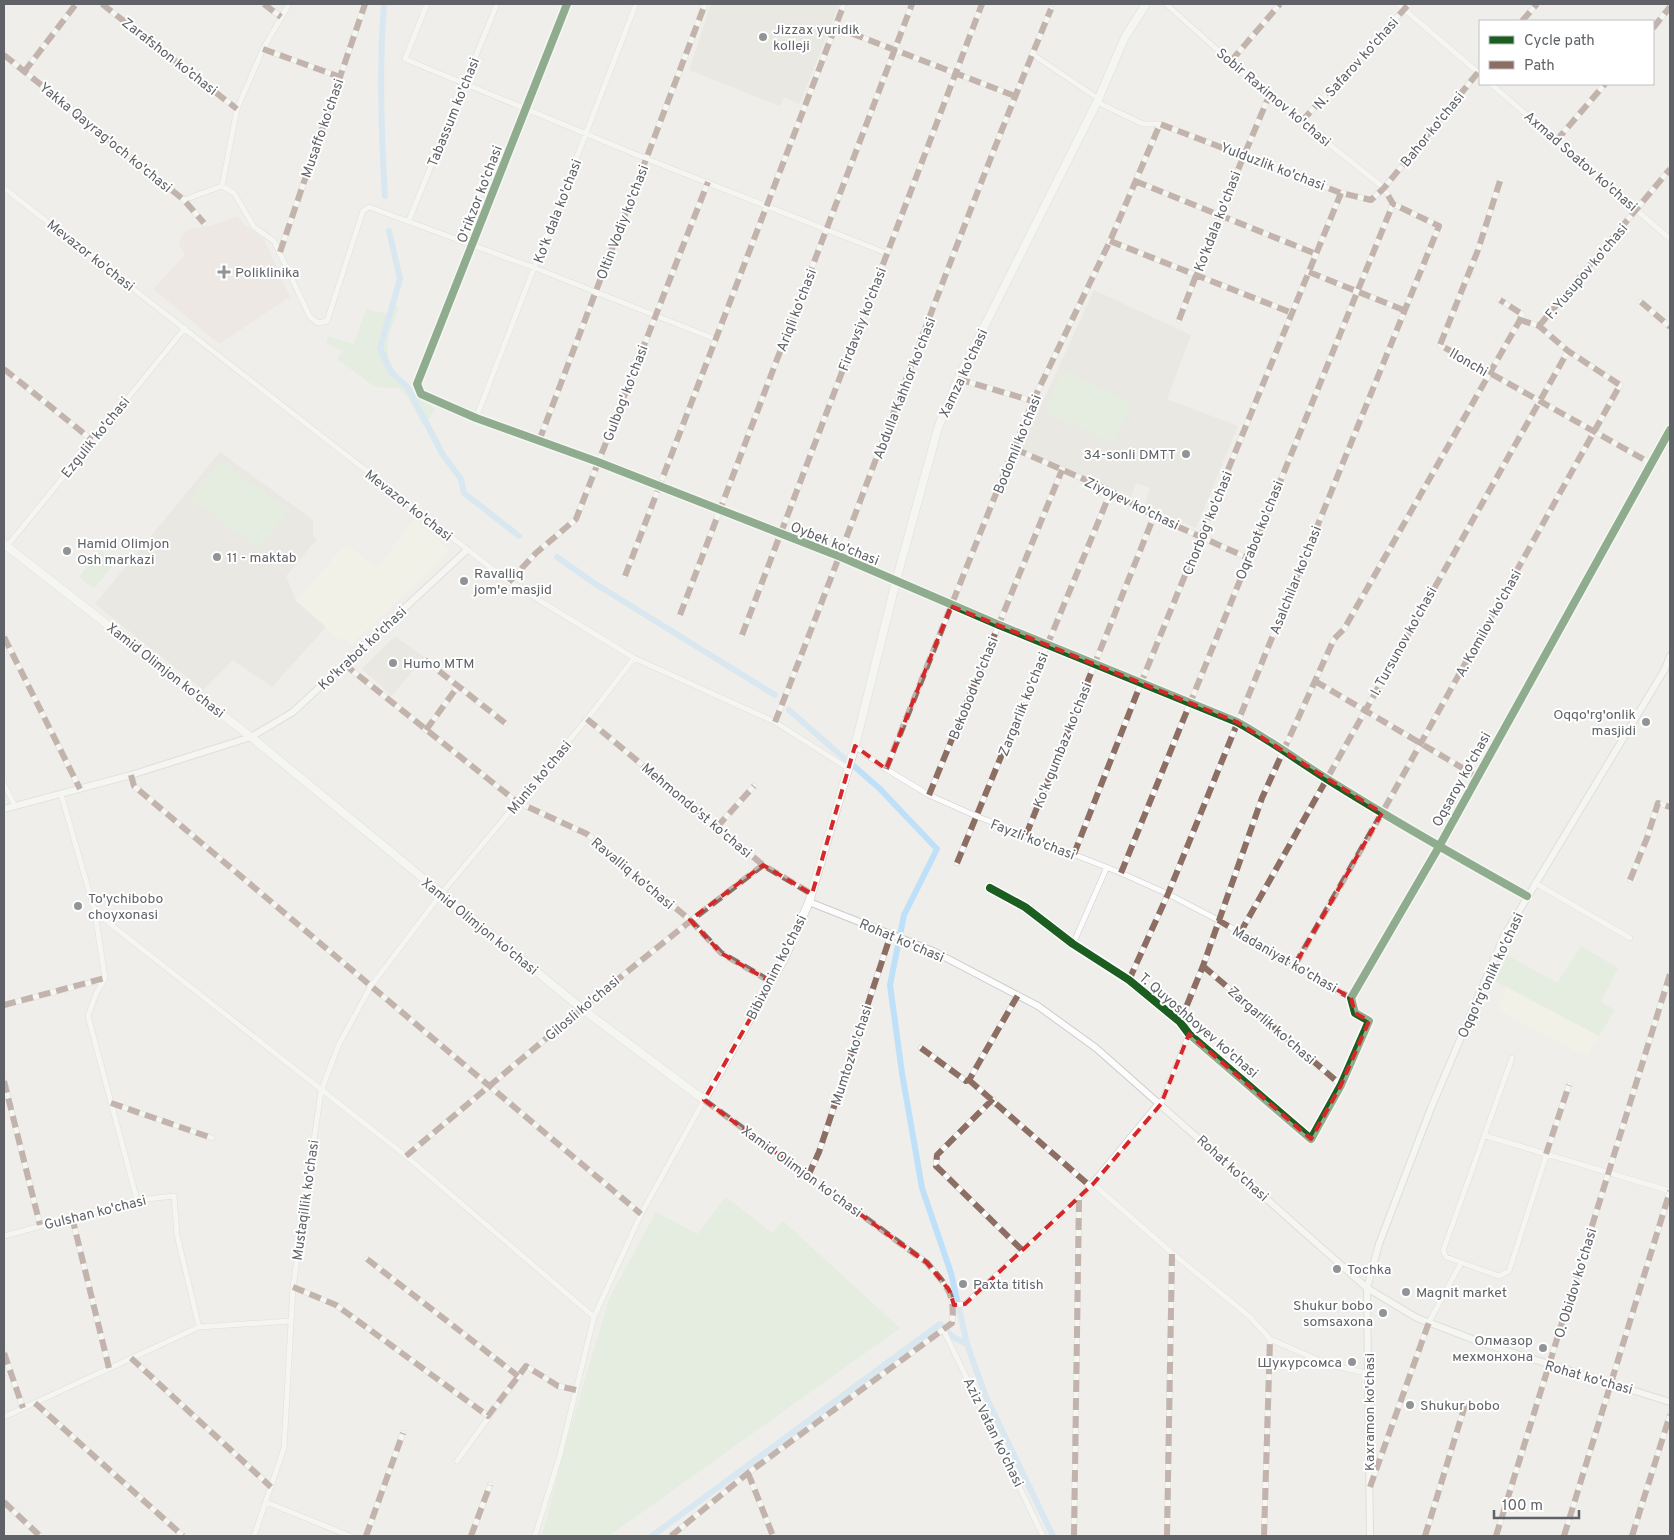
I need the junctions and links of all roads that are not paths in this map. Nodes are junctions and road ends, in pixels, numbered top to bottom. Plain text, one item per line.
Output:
1 (76, 4) edge
2 (102, 4) edge
3 (264, 4) edge
4 (289, 4) edge
5 (365, 4) edge
6 (427, 4) edge
7 (498, 4) edge
8 (567, 4) edge
9 (636, 4) edge
10 (705, 4) edge
11 (844, 4) edge
12 (912, 4) edge
13 (982, 4) edge
14 (1146, 4) edge
15 (1166, 4) edge
16 (1280, 4) edge
17 (1398, 4) edge
18 (1409, 4) edge
19 (1537, 4) edge
20 (1670, 7) edge
21 (1051, 9) dead end
22 (1404, 9) junction
23 (281, 18) junction
24 (1523, 20) edge
25 (835, 27) junction
26 (1654, 27) edge
27 (263, 49) junction
28 (894, 49) junction
29 (1032, 54) junction
30 (4, 55) edge
31 (1231, 61) junction
32 (1479, 71) edge
33 (24, 72) junction
34 (956, 73) junction
35 (1479, 73) edge
36 (340, 77) junction
37 (465, 84) junction
38 (1492, 85) edge
39 (1604, 85) edge
40 (1015, 96) junction
41 (1269, 96) junction
42 (1098, 100) junction
43 (526, 108) junction
44 (237, 109) junction
45 (1302, 121) junction
46 (1160, 124) junction
47 (587, 134) junction
48 (1556, 141) junction
49 (1244, 154) junction
50 (647, 159) junction
51 (1670, 169) edge
52 (1135, 181) junction
53 (1500, 181) dead end
54 (708, 182) junction
55 (222, 186) junction
56 (4, 188) edge
57 (1384, 188) junction
58 (1341, 193) junction
59 (184, 200) junction
60 (1393, 204) junction
61 (766, 206) junction
62 (1637, 210) junction
63 (1219, 215) junction
64 (408, 220) junction
65 (204, 223) dead end
66 (826, 231) junction
67 (1670, 239) edge
68 (1110, 241) junction
69 (472, 244) junction
70 (280, 252) junction
71 (886, 253) junction
72 (1316, 254) junction
73 (535, 268) junction
74 (1309, 272) junction
75 (1197, 274) junction
76 (596, 291) junction
77 (1357, 291) junction
78 (1500, 300) dead end
79 (1642, 302) dead end
80 (1406, 311) junction
81 (1292, 313) junction
82 (656, 314) junction
83 (1179, 320) dead end
84 (1520, 320) junction
85 (1539, 326) junction
86 (1670, 326) edge
87 (185, 328) junction
88 (715, 339) junction
89 (1568, 350) junction
90 (4, 368) edge
91 (1490, 374) junction
92 (958, 379) junction
93 (421, 394) joint
94 (1033, 401) junction
95 (1538, 402) junction
96 (476, 418) junction
97 (1670, 430) edge
98 (1594, 433) junction
99 (92, 440) junction
100 (539, 441) junction
101 (1016, 449) junction
102 (598, 462) junction
103 (1652, 464) junction
104 (1062, 470) junction
105 (658, 486) junction
106 (1111, 490) junction
107 (719, 511) junction
108 (1154, 516) junction
109 (781, 535) junction
110 (1202, 537) junction
111 (5, 545) edge
112 (467, 550) junction
113 (841, 557) junction
114 (1248, 558) junction
115 (625, 576) dead end
116 (896, 581) junction
117 (509, 582) junction
118 (951, 606) junction
119 (680, 615) dead end
120 (999, 625) junction
121 (742, 635) dead end
122 (4, 637) edge
123 (1047, 644) junction
124 (1670, 656) edge
125 (634, 658) junction
126 (424, 660) dead end
127 (344, 664) junction
128 (1094, 664) junction
129 (1667, 670) edge
130 (1315, 681) junction
131 (1141, 683) junction
132 (458, 686) junction
133 (1189, 702) junction
134 (1365, 710) junction
135 (587, 719) junction
136 (775, 722) junction
137 (1237, 722) junction
138 (505, 723) dead end
139 (426, 730) junction
140 (251, 737) junction
141 (1421, 742) junction
142 (855, 746) junction
143 (1285, 751) junction
144 (849, 769) junction
145 (886, 769) junction
146 (131, 776) junction
147 (1476, 776) junction
148 (1326, 778) junction
149 (4, 784) edge
150 (754, 786) dead end
151 (80, 789) junction
152 (61, 794) junction
153 (929, 795) junction
154 (517, 802) junction
155 (15, 806) junction
156 (1670, 807) edge
157 (4, 809) edge
158 (1382, 813) junction
159 (976, 816) junction
160 (717, 827) junction
161 (1026, 834) junction
162 (1438, 847) junction
163 (1074, 854) junction
164 (957, 863) dead end
165 (763, 865) junction
166 (1107, 867) junction
167 (1121, 873) junction
168 (1630, 880) dead end
169 (1535, 883) junction
170 (990, 888) dead end
171 (441, 894) junction
172 (1168, 894) junction
173 (1527, 896) junction
174 (810, 898) junction
175 (95, 912) junction
176 (690, 920) junction
177 (1218, 920) junction
178 (1240, 933) junction
179 (890, 934) junction
180 (1630, 938) dead end
181 (1073, 944) junction
182 (1295, 964) junction
183 (1203, 966) junction
184 (1670, 974) edge
185 (105, 978) junction
186 (1129, 980) junction
187 (771, 982) junction
188 (371, 986) junction
189 (1018, 996) junction
190 (1351, 998) junction
191 (4, 1005) edge
192 (581, 1008) junction
193 (1180, 1022) junction
194 (1189, 1034) junction
195 (921, 1048) dead end
196 (1512, 1058) dead end
197 (969, 1080) junction
198 (4, 1081) edge
199 (1569, 1084) dead end
200 (1341, 1085) junction
201 (490, 1086) junction
202 (321, 1091) junction
203 (993, 1099) junction
204 (704, 1100) junction
205 (1160, 1103) junction
206 (111, 1104) junction
207 (1486, 1136) junction
208 (212, 1138) dead end
209 (1546, 1154) junction
210 (406, 1156) junction
211 (1610, 1173) junction
212 (808, 1176) junction
213 (1092, 1185) junction
214 (1670, 1191) edge
215 (1079, 1199) junction
216 (137, 1200) junction
217 (641, 1214) junction
218 (72, 1216) junction
219 (40, 1225) junction
220 (4, 1236) edge
221 (1023, 1251) junction
222 (1172, 1253) junction
223 (367, 1259) dead end
224 (1461, 1263) junction
225 (293, 1287) junction
226 (1367, 1288) junction
227 (954, 1305) junction
228 (594, 1317) junction
229 (291, 1321) junction
230 (1429, 1322) junction
231 (199, 1327) junction
232 (943, 1329) junction
233 (1270, 1339) junction
234 (4, 1353) edge
235 (131, 1358) junction
236 (1549, 1366) junction
237 (109, 1368) junction
238 (1370, 1374) junction
239 (518, 1376) junction
240 (1612, 1384) junction
241 (576, 1390) junction
242 (1466, 1402) dead end
243 (1670, 1402) edge
244 (35, 1403) junction
245 (23, 1408) junction
246 (1670, 1415) edge
247 (488, 1416) junction
248 (4, 1417) edge
249 (403, 1433) dead end
250 (457, 1461) dead end
251 (748, 1474) junction
252 (490, 1485) dead end
253 (271, 1487) junction
254 (1370, 1487) junction
255 (4, 1502) edge
256 (266, 1502) junction
257 (40, 1536) edge
258 (182, 1536) edge
259 (254, 1536) edge
260 (350, 1536) edge
261 (366, 1536) edge
262 (471, 1536) edge
263 (535, 1536) edge
264 (671, 1536) edge
265 (773, 1536) edge
266 (1043, 1536) edge
267 (1074, 1536) edge
268 (1167, 1536) edge
269 (1264, 1536) edge
270 (1370, 1536) edge
271 (1425, 1536) edge
272 (1496, 1536) edge
273 (1564, 1536) edge
274 (1632, 1536) edge

1 - 33 street
2 - 44 street, Zarafshon ko’chasi
3 - 23 street
4 - 23 street
5 - 36 street, Musaffo ko'chasi
6 - 37 street
7 - 37 street, Tabassum ko'chasi
8 - 43 street, O'rikzor ko'chasi
9 - 47 street, Ko'k dala ko'chasi
10 - 50 street, Oltin Vodiy ko'chasi
11 - 25 street
12 - 28 street, Ariqli ko'chasi
13 - 34 street, Firdavsiy ko'chasi
14 - 42 main road, Xamza ko'chasi
15 - 31 street, Sobir Raximov ko'chasi
16 - 31 street
17 - 22 street
18 - 22 street, N. Safarov ko'chasi
19 - 24 street
20 - 26 street
21 - 29 street, Abdulla Kahhor ko'chasi
22 - 32 street
22 - 45 street, N. Safarov ko'chasi
23 - 27 street
25 - 28 street
25 - 61 street
27 - 36 street
27 - 44 street
28 - 34 street
28 - 66 street, Ariqli ko'chasi
29 - 40 street, Abdulla Kahhor ko'chasi
29 - 42 street, Yulduzlik ko'chasi
30 - 33 street, Yakka Qayrag'och ko'chasi
31 - 41 street, Sobir Raximov ko'chasi
33 - 59 street, Yakka Qayrag'och ko'chasi
34 - 40 street
34 - 71 street, Firdavsiy ko'chasi
35 - 57 street, Bahor ko'chasi
36 - 70 street, Musaffo ko'chasi
37 - 43 street
37 - 64 street, Tabassum ko'chasi
38 - 48 street, Axmad Soatov ko'chasi
39 - 48 street
40 - 113 street, Abdulla Kahhor ko'chasi
41 - 45 street, Sobir Raximov ko'chasi
41 - 49 street, Ko'kdala ko'chasi
42 - 46 street, Yulduzlik ko'chasi
42 - 92 main road, Xamza ko'chasi
43 - 47 street
43 - 69 street, O'rikzor ko'chasi
44 - 55 street
45 - 57 street, Sobir Raximov ko'chasi
46 - 49 street, Yulduzlik ko'chasi
46 - 52 street, Bodomli ko'chasi
47 - 50 street
47 - 73 street, Ko'k dala ko'chasi
48 - 62 street, Axmad Soatov ko'chasi
49 - 58 street, Yulduzlik ko'chasi
49 - 63 street, Ko'kdala ko'chasi
50 - 54 street
50 - 76 street, Oltin Vodiy ko'chasi
51 - 62 street, F. Yusupov ko'chasi
52 - 63 street
52 - 68 street, Bodomli ko'chasi
53 - 91 street, Ilonchi
54 - 61 street
54 - 82 street, Gulbog' ko'chasi
55 - 59 street
55 - 70 street
56 - 87 street, Mevazor ko'chasi
57 - 58 street, Yulduzlik ko'chasi
57 - 60 street
58 - 72 street, Chorbog' ko'chasi
59 - 65 street, Yakka Qayrag'och ko'chasi
60 - 77 street, Oqrabot ko'chasi
60 - 80 street, Asalchilar ko'chasi
61 - 66 street
61 - 88 street
62 - 67 street, Axmad Soatov ko'chasi
62 - 85 street, F. Yusupov ko'chasi
63 - 72 street
63 - 75 street, Ko'kdala ko'chasi
64 - 69 street
64 - 70 street
66 - 71 street
66 - 107 street, Ariqli ko'chasi
68 - 75 street
68 - 94 street, Bodomli ko'chasi
69 - 73 street
69 - 93 street, O'rikzor ko'chasi
71 - 109 street, Firdavsiy ko'chasi
72 - 74 street, Chorbog' ko'chasi
73 - 76 street
73 - 96 street, Ko'k dala ko'chasi
74 - 77 street
74 - 81 street, Chorbog' ko'chasi
75 - 81 street
75 - 83 street, Ko'kdala ko'chasi
76 - 82 street
76 - 100 street, Oltin Vodiy ko'chasi
77 - 80 street
77 - 114 street, Oqrabot ko'chasi
78 - 84 street
79 - 86 street
80 - 137 street, Asalchilar ko'chasi
81 - 110 street, Chorbog' ko'chasi
82 - 88 street
82 - 102 street, Gulbog' ko'chasi
84 - 85 street, A. Komilov ko'chasi
84 - 91 street
85 - 89 street, A. Komilov ko'chasi
87 - 99 street, Ezgulik ko'chasi
87 - 112 street, Mevazor ko'chasi
88 - 105 street
89 - 95 street, I. Tursunov ko'chasi
89 - 98 street, A. Komilov ko'chasi
90 - 99 street
91 - 95 street, Ilonchi
91 - 130 street
92 - 94 street
92 - 116 main road, Xamza ko'chasi
93 - 96 street, Oybek ko'chasi
94 - 101 street, Bodomli ko'chasi
95 - 98 street, Ilonchi
95 - 134 street, I. Tursunov ko'chasi
96 - 100 street, Oybek ko'chasi
97 - 103 street, Oqsaroy ko'chasi
98 - 103 street, Ilonchi
98 - 141 street, A. Komilov ko'chasi
99 - 111 street, Ezgulik ko'chasi
100 - 102 street, Oybek ko'chasi
101 - 104 street, Ziyoyev ko'chasi
101 - 118 street, Bodomli ko'chasi
102 - 105 street, Oybek ko'chasi
102 - 117 street, Gulbog' ko'chasi
103 - 147 street, Oqsaroy ko'chasi
104 - 106 street, Ziyoyev ko'chasi
104 - 120 street, Bekobod ko'chasi
105 - 107 street, Oybek ko'chasi
105 - 115 street
106 - 108 street, Ziyoyev ko'chasi
106 - 123 street, Zargarlik ko'chasi
107 - 109 street, Oybek ko'chasi
107 - 119 street, Ariqli ko'chasi
108 - 110 street, Ziyoyev ko'chasi
108 - 128 street, Ko'k gumbaz ko'chasi
109 - 113 street, Oybek ko'chasi
109 - 121 street, Firdavsiy ko'chasi
110 - 114 street, Ziyoyev ko'chasi
110 - 131 street, Chorbog' ko'chasi
111 - 140 main road, Xamid Olimjon ko'chasi
112 - 117 street, Mevazor ko'chasi
112 - 127 street, Ko'krabot ko'chasi
113 - 116 street, Oybek ko'chasi
113 - 136 street, Abdulla Kahhor ko'chasi
114 - 133 street, Oqrabot ko'chasi
116 - 118 street, Oybek ko'chasi
116 - 142 main road, Xamza ko'chasi
117 - 125 street, Mevazor ko'chasi
118 - 120 street, Oybek ko'chasi
118 - 145 street, Bodomli ko'chasi
120 - 123 street, Oybek ko'chasi
120 - 153 street, Bekobod ko'chasi
122 - 151 street
123 - 128 street, Oybek ko'chasi
123 - 159 street, Zargarlik ko'chasi
124 - 129 street, Oqqo'rg'onlik ko'chasi
125 - 135 street, Munis ko'chasi
125 - 136 street, Mevazor ko'chasi
126 - 132 street
127 - 139 street, Ravalliq ko'chasi
127 - 140 street, Ko'krabot ko'chasi
128 - 131 street, Oybek ko'chasi
128 - 161 street, Ko'k gumbaz ko'chasi
129 - 169 street, Oqqo'rg'onlik ko'chasi
130 - 134 street
130 - 143 street
131 - 133 street, Oybek ko'chasi
131 - 163 street, Chorbog' ko'chasi
132 - 138 street
132 - 139 street
133 - 137 street, Oybek ko'chasi
133 - 167 street, Oqrabot ko'chasi
134 - 141 street
134 - 148 street, I. Tursunov ko'chasi
135 - 154 street, Munis ko'chasi
135 - 160 street, Mehmondo'st ko'chasi
136 - 144 street, Mevazor ko'chasi
137 - 143 street, Oybek ko'chasi
137 - 172 street, Asalchilar ko'chasi
139 - 154 street, Ravalliq ko'chasi
140 - 146 street, Ko'krabot ko'chasi
140 - 171 main road, Xamid Olimjon ko'chasi
141 - 147 street
141 - 158 street, A. Komilov ko'chasi
142 - 144 main road, Xamza ko'chasi
142 - 145 street, Fayzli ko'chasi
143 - 148 street, Oybek ko'chasi
143 - 177 street
144 - 174 main road, Bibixonim ko'chasi
145 - 153 street, Fayzli ko'chasi
146 - 151 street, Ko'krabot ko'chasi
146 - 188 street
147 - 162 street, Oqsaroy ko'chasi
148 - 158 street, Oybek ko'chasi
148 - 178 street, I. Tursunov ko'chasi
149 - 155 street
150 - 160 street
151 - 152 street, Ko'krabot ko'chasi
152 - 155 street, Ko'krabot ko'chasi
152 - 175 street
153 - 159 street, Fayzli ko'chasi
154 - 171 street, Munis ko'chasi
154 - 176 street, Ravalliq ko'chasi
155 - 157 street, Ko'krabot ko'chasi
156 - 168 street
158 - 162 street, Oybek ko'chasi
158 - 182 street, A. Komilov ko'chasi
159 - 161 street, Fayzli ko'chasi
159 - 164 street, Zargarlik ko'chasi
160 - 165 street, Mehmondo'st ko'chasi
161 - 163 street, Fayzli ko'chasi
162 - 173 street, Oybek ko'chasi
162 - 190 street, Oqsaroy ko'chasi
163 - 166 street, Fayzli ko'chasi
165 - 174 street, Mehmondo'st ko'chasi
165 - 176 street, Gilosli ko'chasi
166 - 167 street, Fayzli ko'chasi
166 - 181 street
167 - 172 street, Fayzli ko'chasi
169 - 173 street, Oqqo'rg'onlik ko'chasi
169 - 180 street
170 - 181 street, T. Quyoshboyev ko'chasi
171 - 188 street, Mustaqillik ko'chasi
171 - 192 main road, Xamid Olimjon ko'chasi
172 - 177 street, Fayzli ko'chasi
172 - 186 street, Asalchilar ko'chasi
173 - 226 street, Oqqo'rg'onlik ko'chasi
174 - 179 street, Rohat ko'chasi
174 - 187 main road, Bibixonim ko'chasi
175 - 185 street
175 - 202 street
176 - 187 street, Ravalliq ko'chasi
176 - 192 street, Gilosli ko'chasi
177 - 178 street, Madaniyat ko'chasi
177 - 183 street
178 - 182 street, Madaniyat ko'chasi
179 - 189 street, Rohat ko'chasi
179 - 212 street, Mumtoz ko'chasi
181 - 186 street, T. Quyoshboyev ko'chasi
182 - 190 street, Madaniyat ko'chasi
183 - 193 street
183 - 200 street, Zargarlik ko'chasi
184 - 211 street, O. Obidov ko'chasi
185 - 191 street
185 - 206 street
186 - 193 street, T. Quyoshboyev ko'chasi
187 - 204 main road, Bibixonim ko'chasi
188 - 201 street
188 - 202 street, Mustaqillik ko'chasi
189 - 197 street
189 - 205 street, Rohat ko'chasi
190 - 200 street
192 - 201 street, Gilosli ko'chasi
192 - 204 main road, Xamid Olimjon ko'chasi
193 - 194 street, T. Quyoshboyev ko'chasi
194 - 200 street, T. Quyoshboyev ko'chasi
194 - 205 street
195 - 197 street
196 - 207 street
197 - 203 street
198 - 219 street
199 - 209 street
201 - 210 street, Gilosli ko'chasi
201 - 217 street
202 - 210 street
202 - 225 street, Mustaqillik ko'chasi
203 - 213 street
203 - 221 street
204 - 212 street, Xamid Olimjon ko'chasi
204 - 217 street
205 - 213 street
205 - 226 street, Rohat ko'chasi
206 - 208 street
206 - 216 street
207 - 209 street
207 - 224 street
209 - 211 street
209 - 224 street
210 - 228 street
211 - 214 street
211 - 236 street, O. Obidov ko'chasi
212 - 227 street, Xamid Olimjon ko'chasi
213 - 215 street
213 - 222 street
214 - 240 street
215 - 221 street
215 - 267 street
216 - 218 street, Gulshan ko'chasi
216 - 231 street, Gulshan ko'chasi
217 - 228 street
218 - 219 street, Gulshan ko'chasi
218 - 237 street
219 - 220 street, Gulshan ko'chasi
221 - 227 street
222 - 233 street
222 - 268 street
223 - 239 street
224 - 230 street
225 - 229 street, Mustaqillik ko'chasi
225 - 247 street
226 - 230 street, Rohat ko'chasi
226 - 238 street, Kaxramon ko'chasi
227 - 232 street
228 - 241 street
229 - 231 street
229 - 253 street, Mustaqillik ko'chasi
230 - 236 street, Rohat ko'chasi
230 - 254 street
231 - 235 street
232 - 251 street
232 - 266 street, Aziz Vatan ko'chasi
233 - 238 street
233 - 269 street
234 - 245 street
235 - 237 street
235 - 253 street
236 - 240 street, Rohat ko'chasi
236 - 272 street, O. Obidov ko'chasi
237 - 244 street
238 - 254 street, Kaxramon ko'chasi
239 - 241 street
239 - 247 street
240 - 243 street, Rohat ko'chasi
240 - 273 street
241 - 263 street
242 - 271 street
244 - 245 street
244 - 258 street
245 - 248 street
246 - 274 street
247 - 250 street
249 - 261 street
251 - 264 street
251 - 265 street
252 - 262 street
253 - 256 street, Mustaqillik ko'chasi
254 - 270 street, Kaxramon ko'chasi
255 - 257 street
256 - 259 street, Mustaqillik ko'chasi
256 - 260 street

